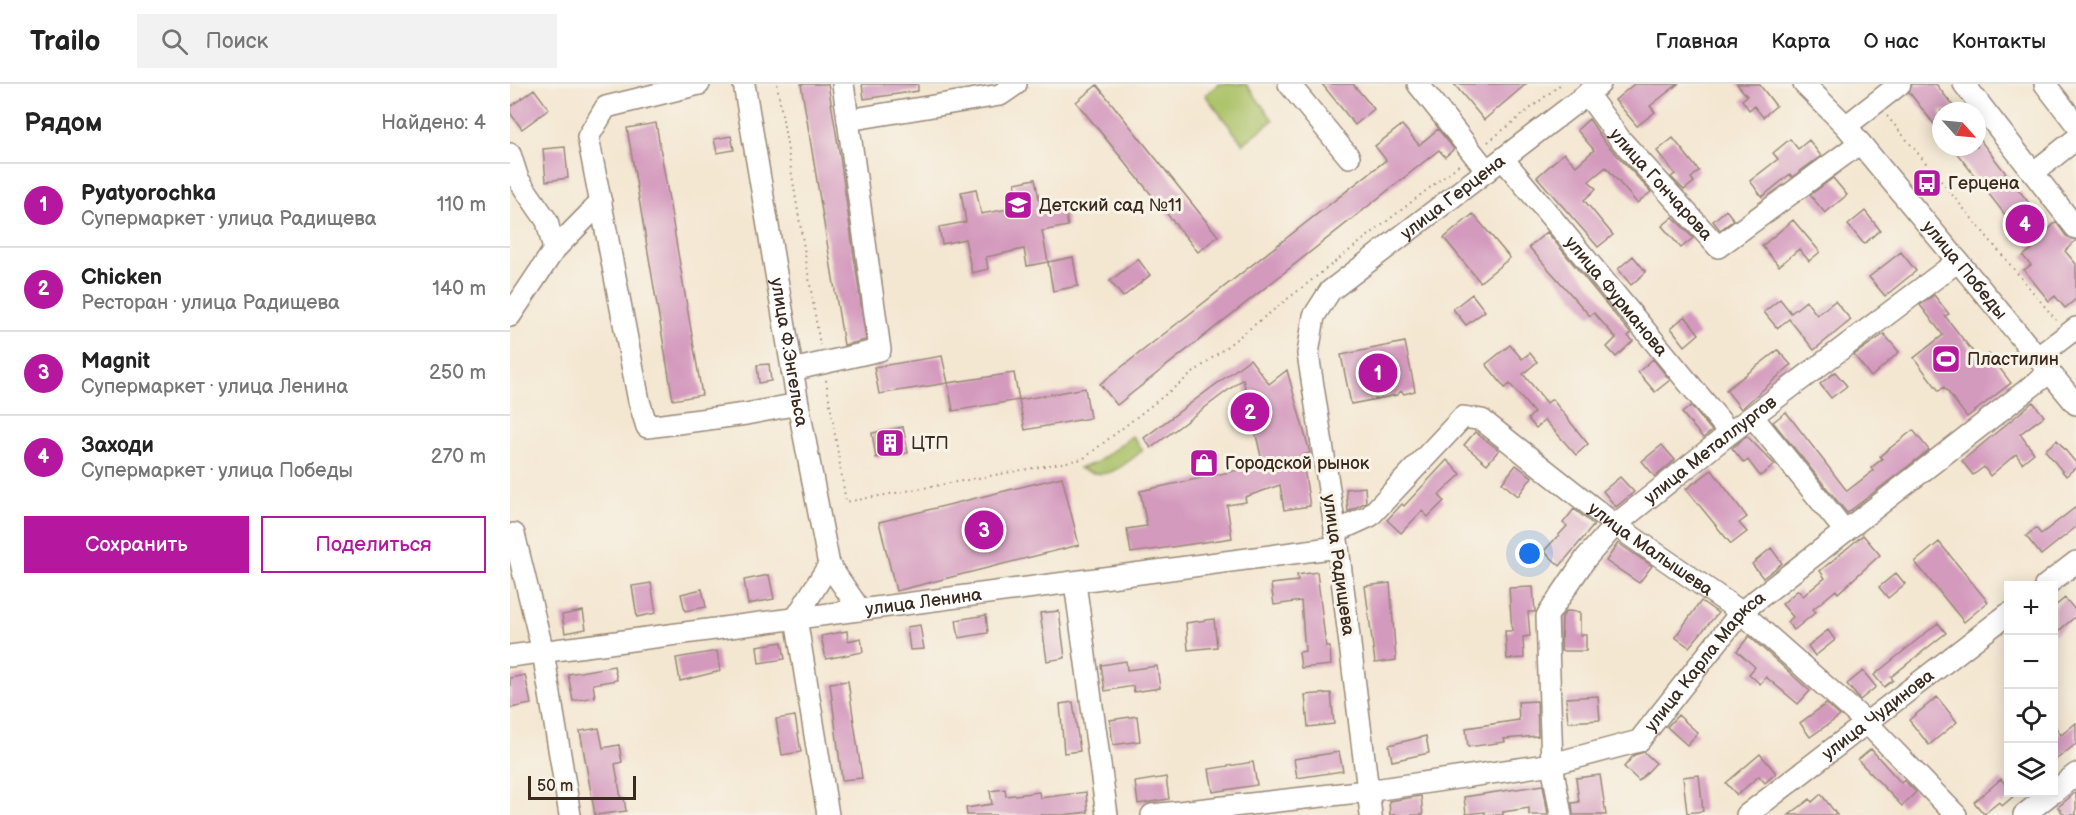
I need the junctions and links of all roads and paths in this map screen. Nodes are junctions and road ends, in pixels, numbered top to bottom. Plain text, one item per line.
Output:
1 (699, 84) edge
2 (744, 84) edge
3 (777, 84) edge
4 (843, 84) edge
5 (1017, 84) edge
6 (1289, 84) edge
7 (1418, 84) edge
8 (1561, 84) edge
9 (1804, 84) edge
10 (1900, 84) edge
11 (1964, 84) edge
12 (2045, 84) edge
13 (1594, 89) edge
14 (1876, 103) junction
15 (848, 120) junction
16 (2076, 124) edge
17 (1846, 126) junction
18 (2076, 139) edge
19 (1860, 143) junction
20 (510, 154) edge
21 (1473, 154) junction
22 (1349, 157) dead end
23 (1495, 165) junction
24 (2033, 173) junction
25 (600, 202) junction
26 (2076, 228) edge
27 (554, 250) junction
28 (1959, 261) junction
29 (510, 315) edge
30 (1314, 316) joint
31 (2072, 331) edge
32 (823, 363) junction
33 (2044, 364) junction
34 (792, 370) junction
35 (798, 404) junction
36 (2076, 404) edge
37 (1753, 417) junction
38 (1730, 433) junction
39 (1615, 525) junction
40 (1845, 531) junction
41 (514, 534) dead end
42 (1337, 539) junction
43 (2076, 562) edge
44 (829, 565) junction
45 (2050, 581) edge
46 (1075, 583) junction
47 (860, 610) junction
48 (1741, 612) junction
49 (2004, 617) edge
50 (796, 618) junction
51 (543, 652) junction
52 (510, 656) edge
53 (1866, 722) junction
54 (1552, 764) junction
55 (2076, 774) edge
56 (2058, 788) edge
57 (1367, 791) junction
58 (2047, 797) edge
59 (570, 815) edge
60 (828, 815) edge
61 (1107, 815) edge
62 (1152, 815) edge
63 (1371, 815) edge
64 (1561, 815) edge
65 (1747, 815) edge
66 (1956, 815) edge
67 (2024, 815) edge

1 - 25 street
2 - 34 street, улица Ф.Энгельса
3 - 32 path
4 - 15 street
5 - 15 street
6 - 22 street
7 - 21 street, улица Фурманова
8 - 21 path
9 - 17 street, улица Победы
10 - 14 street
11 - 24 street
12 - 16 street
13 - 19 street, улица Гончарова
13 - 23 street, улица Герцена
14 - 17 street
14 - 31 path
15 - 32 street
17 - 19 street, улица Победы
18 - 24 street
19 - 28 street, улица Победы
20 - 27 street
21 - 23 street, улица Фурманова
21 - 32 path
23 - 30 street, улица Герцена
23 - 38 street, улица Фурманова
24 - 26 street
25 - 27 street
25 - 35 street
27 - 29 street
28 - 33 street, улица Победы
28 - 37 street, улица Металлургов
30 - 42 street, улица Радищева
31 - 33 street, улица Карла Маркса
32 - 34 street
33 - 36 street, улица Победы
33 - 40 street, улица Карла Маркса
34 - 35 street, улица Ф.Энгельса
35 - 44 street, улица Ф.Энгельса
37 - 38 street, улица Металлургов
37 - 40 street
38 - 39 street, улица Металлургов
39 - 42 street, улица Малышева
39 - 48 street, улица Малышева
39 - 54 street, улица Металлургов
40 - 48 street, улица Карла Маркса
41 - 51 street
42 - 46 street, улица Ленина
42 - 57 street, улица Радищева
43 - 45 street
44 - 47 street, улица Ф.Энгельса
44 - 50 street
46 - 47 street, улица Ленина
46 - 61 street
47 - 50 street, улица Ленина
48 - 53 street, улица Малышева
48 - 54 street, улица Карла Маркса
49 - 53 street, улица Чудинова
50 - 51 street, улица Ленина
50 - 60 street
51 - 52 street, улица Ленина
51 - 59 street
53 - 65 street, улица Чудинова
53 - 66 street, улица Малышева
54 - 57 street, улица Карла Маркса
54 - 64 street, улица Металлургов
55 - 56 street
57 - 62 street, улица Карла Маркса
57 - 63 street, улица Радищева
58 - 67 street

